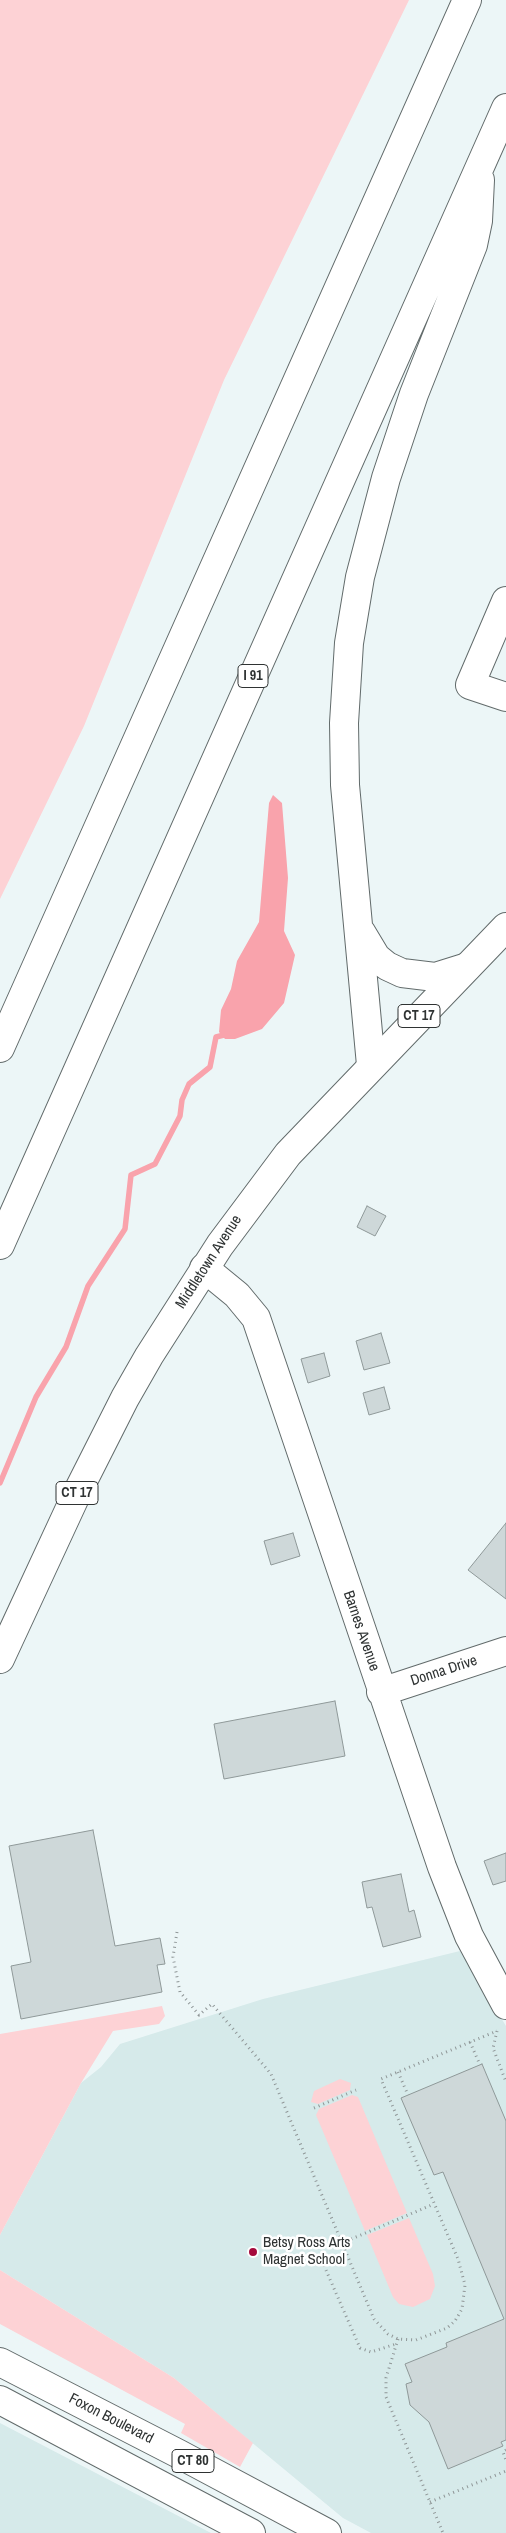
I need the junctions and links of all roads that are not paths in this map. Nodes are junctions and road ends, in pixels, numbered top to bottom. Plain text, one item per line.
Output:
1 (467, 0) edge
2 (506, 108) edge
3 (480, 166) junction
4 (506, 601) edge
5 (506, 697) edge
6 (359, 928) junction
7 (506, 928) edge
8 (467, 967) junction
9 (0, 1048) edge
10 (371, 1065) junction
11 (0, 1245) edge
12 (204, 1268) junction
13 (506, 1650) edge
14 (0, 1659) edge
15 (381, 1692) junction
16 (506, 2005) edge
17 (0, 2362) edge
18 (0, 2400) edge
19 (251, 2533) edge
20 (327, 2533) edge

1 - 9 main road
2 - 3 main road, I 91
3 - 6 main road
3 - 11 main road, I 91
4 - 5 main road
6 - 8 main road
6 - 10 main road
7 - 8 main road, Middletown Avenue / CT 17
8 - 10 main road, Middletown Avenue / CT 17
10 - 12 main road, Middletown Avenue / CT 17
12 - 14 main road, Middletown Avenue / CT 17
12 - 15 main road, Barnes Avenue
13 - 15 main road, Donna Drive
15 - 16 main road, Barnes Avenue
17 - 20 main road, Foxon Boulevard / CT 80
18 - 19 main road, CT 80

